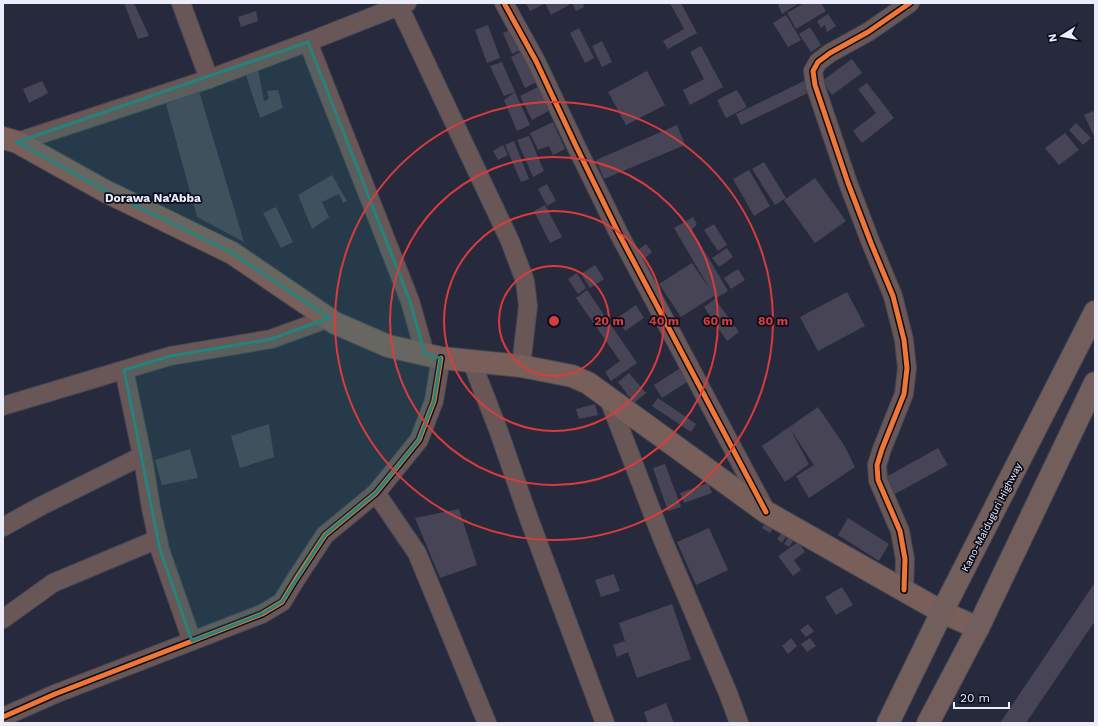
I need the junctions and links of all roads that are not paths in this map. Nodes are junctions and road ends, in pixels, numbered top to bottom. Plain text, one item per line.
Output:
1 (181, 3) edge
2 (504, 3) edge
3 (910, 3) edge
4 (403, 5) edge
5 (308, 42) junction
6 (209, 79) junction
7 (10, 140) edge
8 (1095, 312) edge
9 (329, 318) junction
10 (433, 356) junction
11 (471, 360) junction
12 (521, 366) junction
13 (124, 370) junction
14 (1095, 383) edge
15 (608, 397) junction
16 (3, 406) edge
17 (142, 456) junction
18 (376, 493) junction
19 (766, 512) junction
20 (3, 527) edge
21 (158, 538) junction
22 (904, 590) junction
23 (942, 612) junction
24 (3, 619) edge
25 (978, 628) junction
26 (192, 641) junction
27 (4, 715) edge
28 (487, 723) edge
29 (605, 723) edge
30 (739, 723) edge
31 (888, 723) edge
32 (928, 723) edge

1 - 6 street
2 - 19 street
3 - 22 street
4 - 5 street
4 - 12 street
5 - 6 street
5 - 10 street
6 - 7 street
7 - 9 main road
8 - 23 highway, Kano-Maiduguri Highway
9 - 10 main road
9 - 13 street
10 - 11 main road
10 - 18 street
11 - 12 main road
11 - 29 street
12 - 15 main road
13 - 16 street
13 - 17 street
14 - 25 highway
15 - 19 main road
15 - 30 street
17 - 20 street
17 - 21 street
18 - 26 street
18 - 28 street
19 - 22 main road
21 - 24 street
21 - 26 street
22 - 23 main road
23 - 25 main road
23 - 31 highway, Kano-Maiduguri Highway
25 - 32 highway
26 - 27 street

